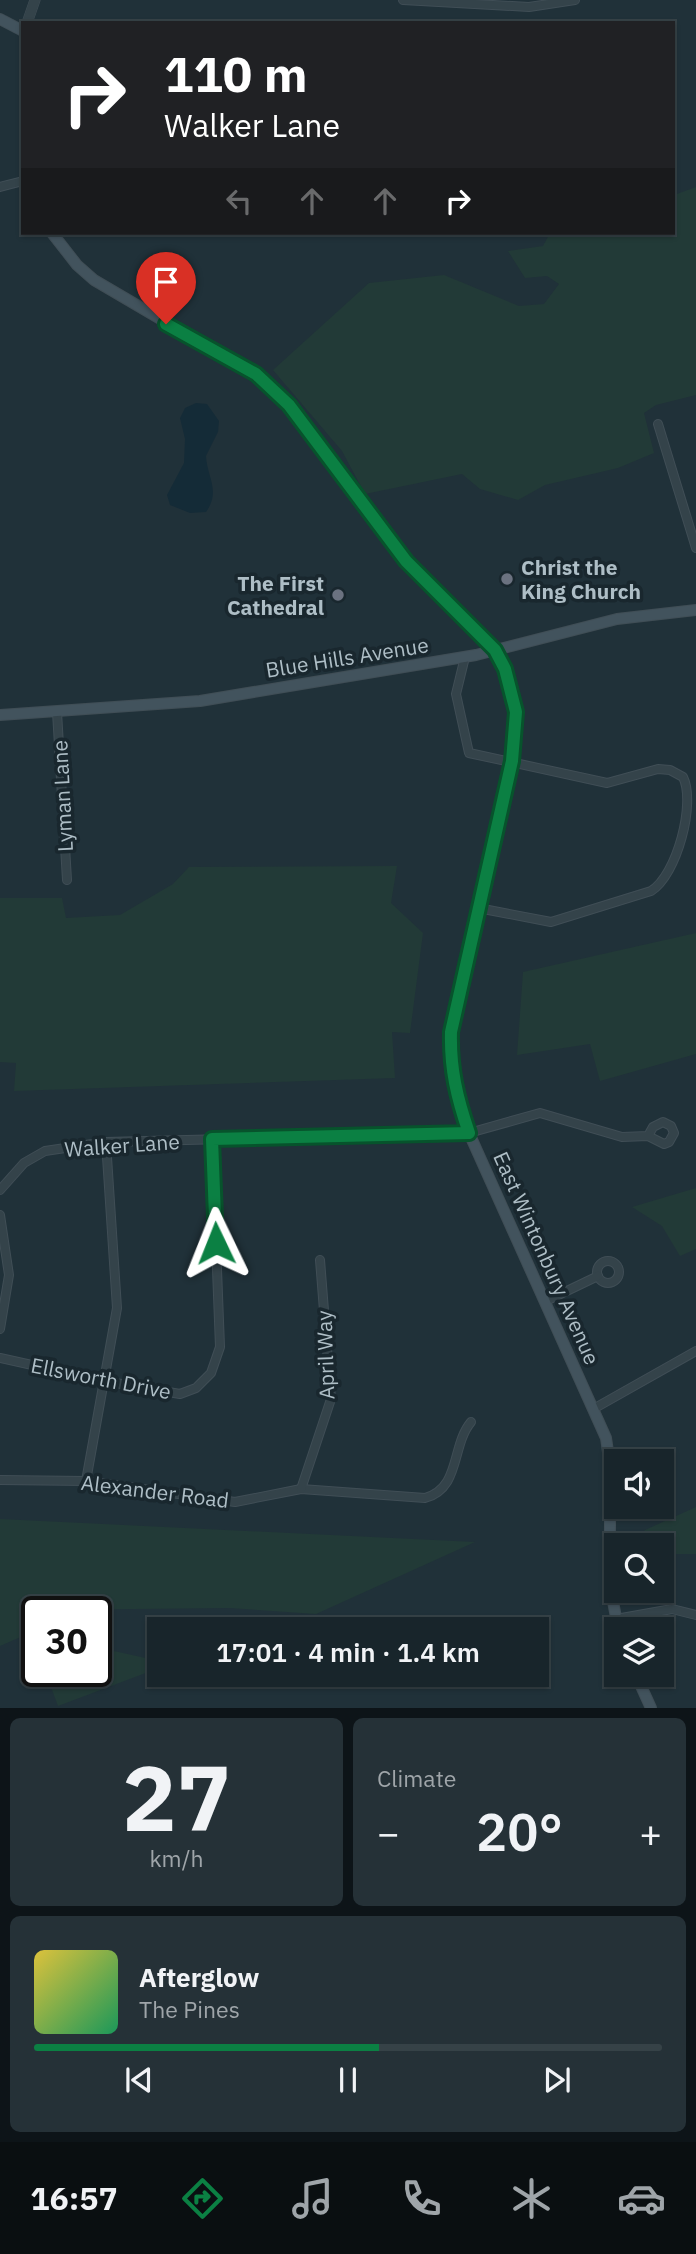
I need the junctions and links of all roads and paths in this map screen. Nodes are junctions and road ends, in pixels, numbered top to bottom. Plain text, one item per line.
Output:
1 (34, 0) edge
2 (403, 0) edge
3 (575, 0) edge
4 (0, 19) edge
5 (28, 21) edge
6 (21, 30) edge
7 (21, 182) edge
8 (0, 187) edge
9 (54, 235) edge
10 (658, 424) dead end
11 (696, 548) edge
12 (696, 610) edge
13 (495, 650) junction
14 (465, 657) junction
15 (57, 712) junction
16 (0, 715) edge
17 (512, 761) junction
18 (67, 880) dead end
19 (478, 908) junction
20 (469, 1133) junction
21 (648, 1136) dead end
22 (212, 1139) junction
23 (106, 1142) junction
24 (0, 1190) edge
25 (0, 1214) edge
26 (320, 1260) dead end
27 (598, 1276) dead end
28 (546, 1301) junction
29 (0, 1329) edge
30 (696, 1351) edge
31 (0, 1358) edge
32 (104, 1381) junction
33 (595, 1408) junction
34 (471, 1422) dead end
35 (0, 1480) edge
36 (86, 1481) junction
37 (301, 1489) junction
38 (696, 1615) edge
39 (616, 1617) edge
40 (643, 1617) edge
41 (641, 1687) edge
42 (651, 1708) edge

1 - 5 street
2 - 3 street
4 - 6 main road
7 - 8 street
9 - 13 main road
10 - 11 street
12 - 13 main road, Blue Hills Avenue
13 - 14 main road, Blue Hills Avenue
13 - 17 main road, East Wintonbury Avenue
14 - 15 main road, Blue Hills Avenue
14 - 17 street
15 - 16 main road, Blue Hills Avenue
15 - 18 street, Lyman Lane
17 - 19 main road, East Wintonbury Avenue
17 - 19 street
19 - 20 main road, East Wintonbury Avenue
20 - 21 street, Walker Lane
20 - 22 street, Walker Lane
20 - 28 main road, East Wintonbury Avenue
22 - 23 street, Walker Lane
22 - 32 street, Ellsworth Drive
23 - 24 street, Walker Lane
23 - 32 street
25 - 29 street
26 - 37 street, April Way
27 - 28 street
28 - 33 main road, East Wintonbury Avenue
30 - 33 street
31 - 32 street, Ellsworth Drive
32 - 36 street
33 - 39 main road, East Wintonbury Avenue
34 - 37 street, Alexander Road
35 - 36 street, Alexander Road
36 - 37 street, Alexander Road
38 - 40 street
41 - 42 main road

